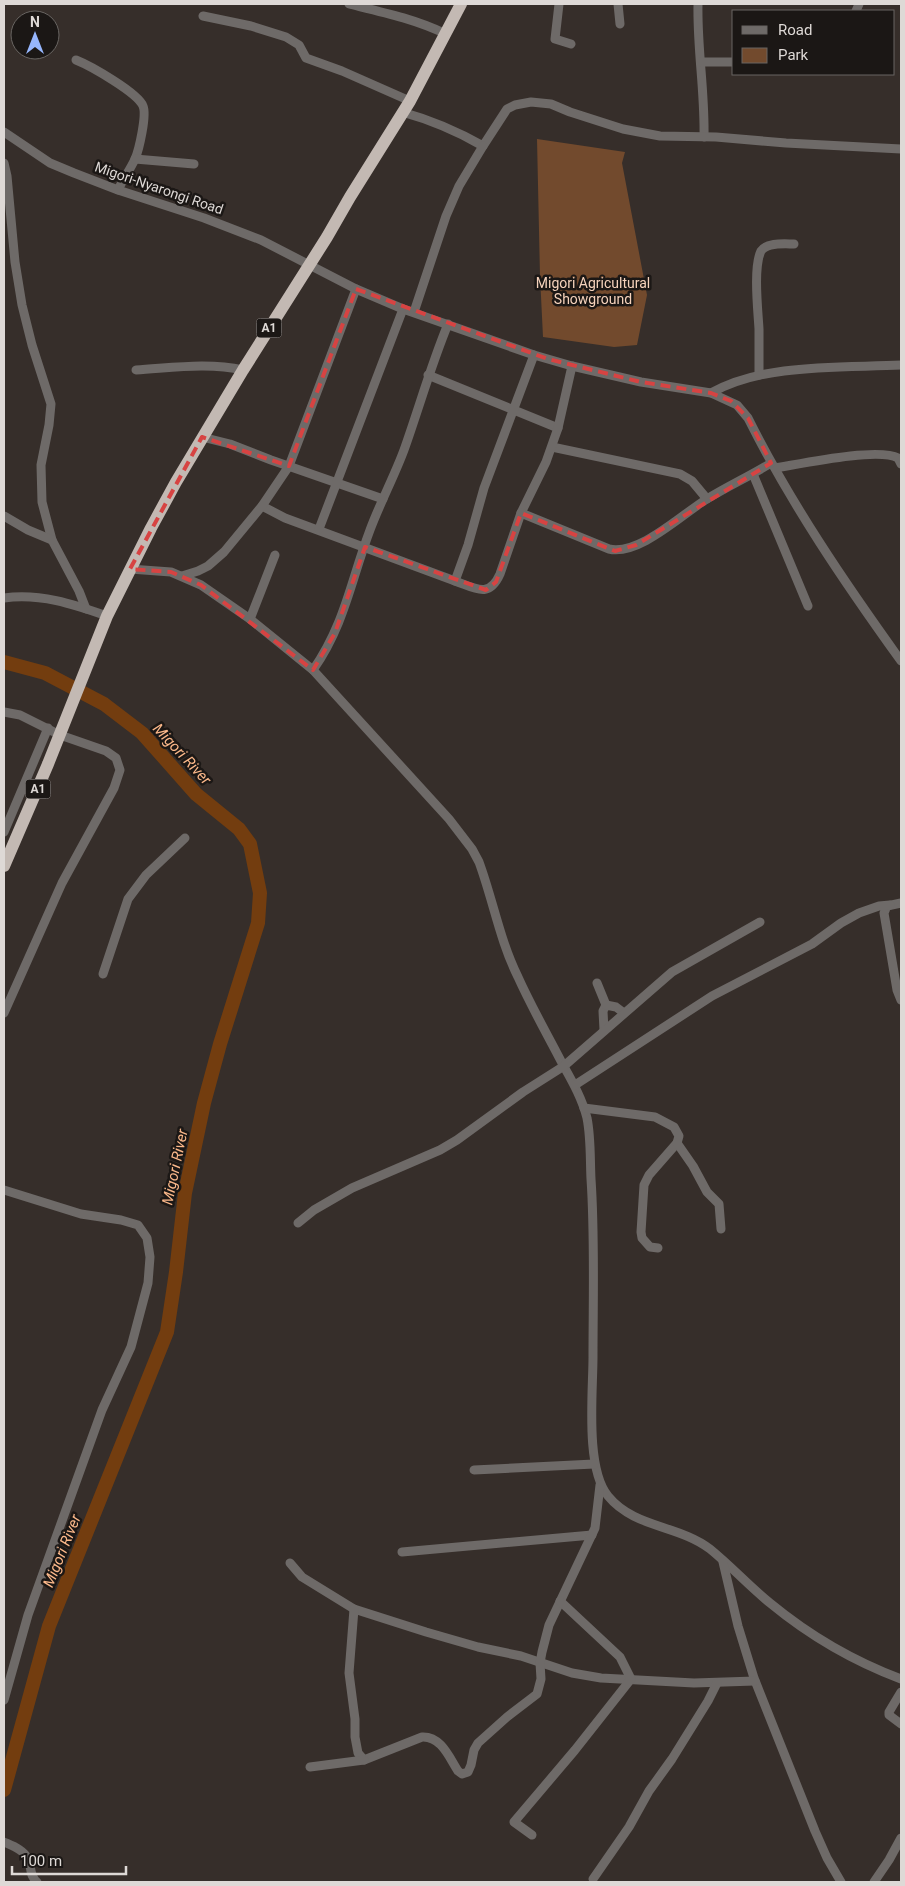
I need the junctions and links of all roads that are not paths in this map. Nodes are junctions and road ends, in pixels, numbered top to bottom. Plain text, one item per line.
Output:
1 (349, 4) edge
2 (461, 4) edge
3 (559, 4) edge
4 (618, 4) edge
5 (698, 4) edge
6 (202, 16) dead end
7 (620, 24) dead end
8 (446, 34) junction
9 (571, 44) dead end
10 (76, 60) dead end
11 (701, 62) junction
12 (732, 62) edge
13 (410, 101) junction
14 (402, 112) junction
15 (4, 132) edge
16 (704, 137) junction
17 (482, 146) junction
18 (901, 149) edge
19 (135, 159) junction
20 (4, 163) edge
21 (194, 164) dead end
22 (118, 190) junction
23 (794, 244) dead end
24 (309, 265) junction
25 (356, 289) junction
26 (403, 309) junction
27 (414, 312) junction
28 (448, 324) junction
29 (534, 355) junction
30 (901, 365) edge
31 (572, 366) junction
32 (136, 370) dead end
33 (242, 370) junction
34 (428, 375) junction
35 (760, 375) junction
36 (711, 393) junction
37 (513, 409) junction
38 (558, 428) junction
39 (202, 437) junction
40 (552, 447) junction
41 (901, 464) edge
42 (289, 466) junction
43 (773, 466) junction
44 (753, 474) junction
45 (338, 483) junction
46 (383, 499) junction
47 (707, 499) junction
48 (262, 506) junction
49 (521, 514) junction
50 (4, 516) edge
51 (319, 529) junction
52 (52, 540) junction
53 (364, 547) junction
54 (275, 555) dead end
55 (130, 569) junction
56 (182, 576) junction
57 (455, 581) junction
58 (4, 598) edge
59 (808, 606) dead end
60 (86, 609) junction
61 (107, 616) junction
62 (250, 619) junction
63 (901, 661) edge
64 (313, 670) junction
65 (4, 712) edge
66 (48, 728) junction
67 (60, 735) junction
68 (4, 832) edge
69 (185, 838) dead end
70 (4, 866) edge
71 (901, 903) edge
72 (890, 904) junction
73 (760, 922) dead end
74 (103, 974) dead end
75 (597, 983) dead end
76 (901, 1000) edge
77 (606, 1005) junction
78 (4, 1013) edge
79 (624, 1013) junction
80 (604, 1030) junction
81 (564, 1066) junction
82 (575, 1085) junction
83 (584, 1108) junction
84 (677, 1143) junction
85 (4, 1190) edge
86 (298, 1223) dead end
87 (721, 1229) dead end
88 (658, 1248) dead end
89 (594, 1464) junction
90 (474, 1470) dead end
91 (600, 1484) junction
92 (592, 1534) junction
93 (402, 1552) dead end
94 (723, 1562) junction
95 (290, 1564) dead end
96 (560, 1601) junction
97 (354, 1609) junction
98 (540, 1663) junction
99 (631, 1679) junction
100 (901, 1679) edge
101 (755, 1681) junction
102 (717, 1683) junction
103 (901, 1692) edge
104 (4, 1700) edge
105 (901, 1724) edge
106 (364, 1760) junction
107 (310, 1767) dead end
108 (532, 1836) dead end
109 (901, 1838) edge
110 (4, 1842) edge
111 (593, 1879) dead end
112 (37, 1882) edge
113 (841, 1882) edge
114 (874, 1882) edge

1 - 8 street
2 - 8 highway, A1
3 - 9 street
4 - 7 street
5 - 11 street
6 - 13 street
8 - 13 highway, A1
10 - 19 street
11 - 12 street
11 - 16 street
13 - 14 highway, A1
14 - 17 street
14 - 24 highway, A1
15 - 22 street, Migori-Nyarongi Road
16 - 17 street
16 - 18 street
17 - 27 street
19 - 21 street
19 - 22 street
20 - 52 street
22 - 24 street, Migori-Nyarongi Road
23 - 35 street
24 - 25 street, Migori-Nyarongi Road
24 - 33 highway, A1
25 - 26 street, Migori-Nyarongi Road
25 - 42 street
26 - 27 street, Migori-Nyarongi Road
26 - 45 street
27 - 28 street, Migori-Nyarongi Road
28 - 29 street, Migori-Nyarongi Road
28 - 34 street
29 - 31 street, Migori-Nyarongi Road
29 - 37 street
30 - 35 street
31 - 36 street, Migori-Nyarongi Road
31 - 38 street
32 - 33 street
33 - 39 highway, A1
34 - 37 street
34 - 46 street
35 - 36 street
36 - 43 street, Migori-Nyarongi Road
37 - 38 street
37 - 57 street
38 - 40 street
39 - 42 street
39 - 55 highway, A1
40 - 47 street
40 - 49 street
41 - 43 street
42 - 45 street
42 - 48 street
43 - 44 street
43 - 63 street, Migori-Nyarongi Road
44 - 47 street
44 - 59 street
45 - 46 street
45 - 51 street
46 - 53 street
47 - 49 street
48 - 51 street
48 - 56 street
49 - 57 street
50 - 52 street
51 - 53 street
52 - 60 street
53 - 57 street
53 - 64 street
54 - 62 street
55 - 56 street
55 - 61 highway, A1
56 - 62 street
58 - 60 street
60 - 61 street
61 - 67 highway, A1
62 - 64 street
64 - 81 street
65 - 66 street
66 - 67 street
66 - 68 street
67 - 70 highway, A1
67 - 78 street
69 - 74 street
71 - 72 street
72 - 76 street
72 - 82 street
73 - 79 street
75 - 77 street
77 - 79 street
77 - 80 street
79 - 80 street
80 - 81 street
81 - 82 street
81 - 86 street
82 - 83 street
83 - 84 street
83 - 89 street
84 - 87 street
84 - 88 street
85 - 104 street
89 - 90 street
89 - 91 street
91 - 92 street
91 - 94 street
92 - 93 street
92 - 96 street
94 - 100 street
94 - 101 street
95 - 97 street
96 - 98 street
96 - 99 street
97 - 98 street
97 - 106 street
98 - 99 street
98 - 106 street
99 - 102 street
99 - 108 street
101 - 102 street
101 - 113 street
102 - 111 street
103 - 105 street
106 - 107 street
109 - 114 street
110 - 112 street

